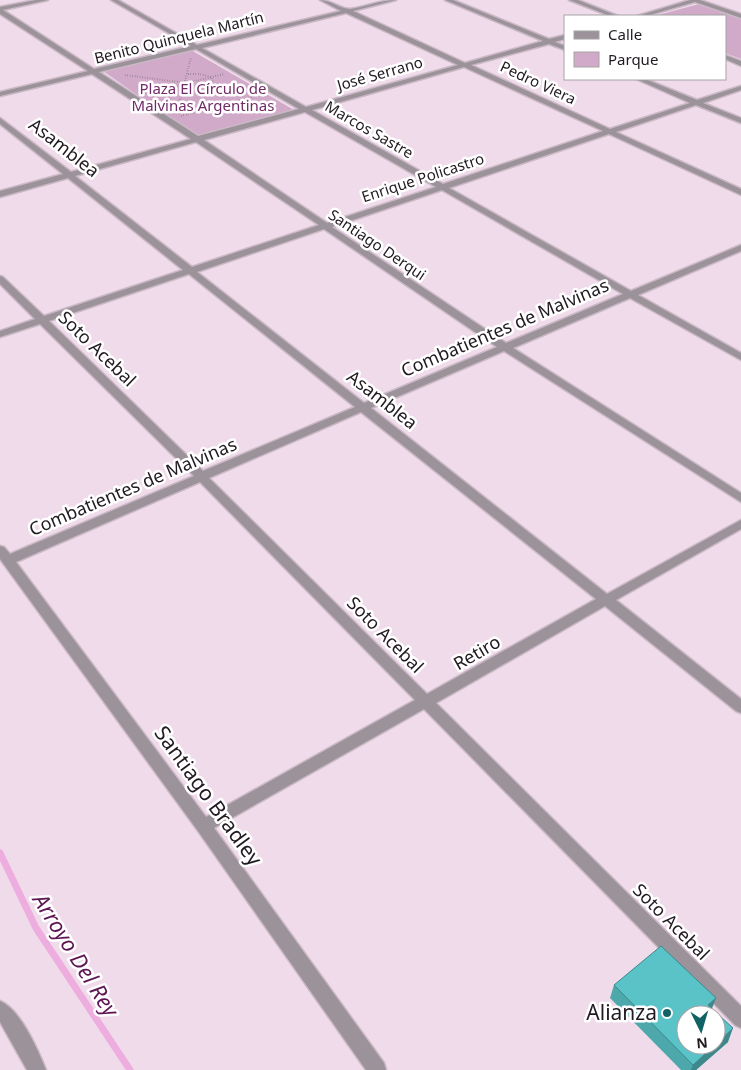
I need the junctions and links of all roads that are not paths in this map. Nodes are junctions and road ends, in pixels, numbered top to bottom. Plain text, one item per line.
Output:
1 (44, 0) edge
2 (114, 0) edge
3 (323, 0) edge
4 (393, 0) edge
5 (448, 0) edge
6 (572, 0) edge
7 (696, 0) edge
8 (0, 10) edge
9 (346, 11) junction
10 (612, 15) edge
11 (644, 15) edge
12 (741, 16) edge
13 (564, 37) edge
14 (550, 41) junction
15 (192, 48) junction
16 (564, 48) edge
17 (726, 58) edge
18 (741, 64) edge
19 (465, 65) junction
20 (92, 72) junction
21 (641, 80) edge
22 (741, 88) edge
23 (0, 94) edge
24 (696, 102) junction
25 (305, 109) junction
26 (0, 120) edge
27 (741, 121) edge
28 (609, 131) junction
29 (197, 139) junction
30 (70, 175) junction
31 (441, 187) junction
32 (741, 192) edge
33 (0, 194) edge
34 (324, 226) junction
35 (741, 248) edge
36 (191, 270) junction
37 (0, 279) edge
38 (631, 294) junction
39 (41, 321) junction
40 (0, 334) edge
41 (506, 348) junction
42 (741, 356) edge
43 (363, 407) junction
44 (201, 476) junction
45 (741, 498) edge
46 (741, 524) edge
47 (4, 555) edge
48 (607, 600) junction
49 (426, 703) junction
50 (741, 707) edge
51 (204, 826) junction
52 (0, 1010) edge
53 (741, 1019) edge
54 (37, 1070) edge
55 (377, 1070) edge

1 - 8 street
2 - 15 street, Marcos Sastre
3 - 9 street, Pedro Viera
4 - 9 street, Benito Quinquela Martín
5 - 14 street
6 - 10 street
7 - 11 street
7 - 12 street
8 - 20 street, Santiago Derqui
9 - 15 street, Benito Quinquela Martín
9 - 19 street, Pedro Viera
13 - 14 street, José Serrano
14 - 16 street
14 - 19 street, José Serrano
15 - 20 street, Benito Quinquela Martín
15 - 25 street, Marcos Sastre
17 - 18 street
19 - 25 street, José Serrano
19 - 28 street, Pedro Viera
20 - 23 street, Benito Quinquela Martín
20 - 29 street, Santiago Derqui
21 - 24 street
22 - 24 street, Enrique Policastro
24 - 27 street
24 - 28 street, Enrique Policastro
25 - 29 street, José Serrano
25 - 31 street, Marcos Sastre
26 - 30 street, Asamblea
28 - 31 street, Enrique Policastro
28 - 32 street, Pedro Viera
29 - 30 street, José Serrano
29 - 34 street, Santiago Derqui
30 - 33 street, José Serrano
30 - 36 street, Asamblea
31 - 34 street, Enrique Policastro
31 - 38 street, Marcos Sastre
34 - 36 street, Enrique Policastro
34 - 41 street, Santiago Derqui
35 - 38 street, Combatientes de Malvinas
36 - 39 street, Enrique Policastro
36 - 43 street, Asamblea
37 - 39 street, Soto Acebal
38 - 41 street, Combatientes de Malvinas
38 - 42 street, Marcos Sastre
39 - 40 street, Enrique Policastro
39 - 44 street, Soto Acebal
41 - 43 street, Combatientes de Malvinas
41 - 45 street, Santiago Derqui
43 - 44 street, Combatientes de Malvinas
43 - 48 street, Asamblea
44 - 47 street, Combatientes de Malvinas
44 - 49 street, Soto Acebal
46 - 48 street, Retiro
47 - 51 street, Santiago Bradley
48 - 49 street, Retiro
48 - 50 street, Asamblea
49 - 51 street, Retiro
49 - 53 street, Soto Acebal
51 - 55 street, Santiago Bradley
52 - 54 street

